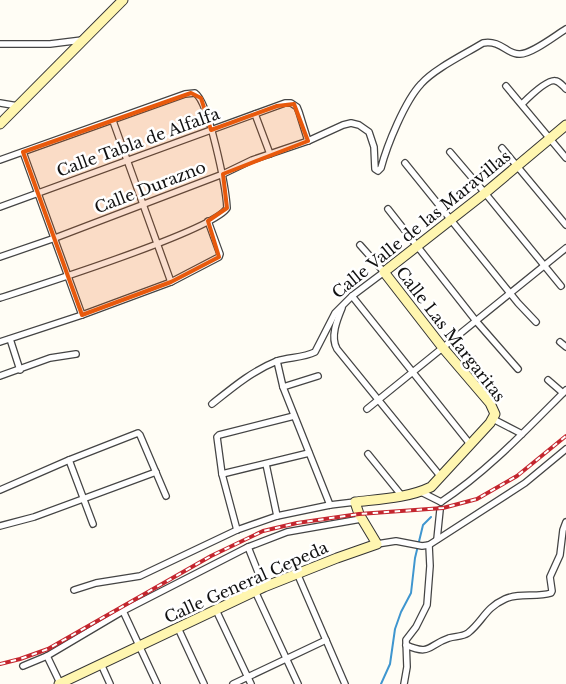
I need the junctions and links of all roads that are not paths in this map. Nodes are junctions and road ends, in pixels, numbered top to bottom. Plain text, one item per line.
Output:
1 (123, 0) edge
2 (566, 29) edge
3 (82, 40) junction
4 (0, 44) edge
5 (506, 86) dead end
6 (566, 90) edge
7 (0, 103) edge
8 (522, 104) junction
9 (18, 106) junction
10 (255, 114) junction
11 (113, 121) junction
12 (0, 124) edge
13 (566, 125) edge
14 (211, 130) junction
15 (550, 138) junction
16 (308, 141) junction
17 (502, 148) dead end
18 (23, 152) junction
19 (450, 152) dead end
20 (270, 154) junction
21 (566, 158) edge
22 (0, 160) edge
23 (127, 162) junction
24 (405, 163) dead end
25 (517, 166) junction
26 (223, 174) junction
27 (485, 193) junction
28 (37, 194) junction
29 (144, 203) junction
30 (0, 207) edge
31 (388, 209) dead end
32 (452, 219) junction
33 (208, 222) junction
34 (566, 225) edge
35 (55, 238) junction
36 (157, 244) junction
37 (360, 245) dead end
38 (418, 246) junction
39 (566, 248) edge
40 (0, 257) edge
41 (544, 266) junction
42 (384, 272) junction
43 (68, 275) junction
44 (171, 282) junction
45 (561, 286) dead end
46 (510, 293) junction
47 (352, 296) junction
48 (0, 298) edge
49 (345, 302) junction
50 (82, 315) junction
51 (476, 321) junction
52 (536, 322) dead end
53 (10, 339) junction
54 (0, 342) edge
55 (560, 342) dead end
56 (566, 347) edge
57 (443, 348) junction
58 (76, 354) dead end
59 (277, 361) junction
60 (518, 369) dead end
61 (20, 370) junction
62 (412, 374) junction
63 (0, 376) edge
64 (318, 376) dead end
65 (548, 380) dead end
66 (283, 387) junction
67 (564, 392) edge
68 (378, 400) junction
69 (212, 404) dead end
70 (367, 410) dead end
71 (294, 416) junction
72 (493, 419) junction
73 (522, 434) junction
74 (470, 444) junction
75 (566, 449) edge
76 (309, 453) junction
77 (368, 454) dead end
78 (69, 460) junction
79 (266, 464) junction
80 (156, 472) junction
81 (222, 474) junction
82 (440, 477) junction
83 (0, 490) edge
84 (421, 492) junction
85 (166, 496) dead end
86 (402, 496) junction
87 (85, 498) junction
88 (356, 502) junction
89 (330, 505) junction
90 (441, 506) junction
91 (277, 516) junction
92 (361, 519) junction
93 (566, 522) edge
94 (93, 524) dead end
95 (0, 526) edge
96 (237, 530) junction
97 (436, 539) junction
98 (377, 544) junction
99 (429, 545) junction
100 (248, 547) junction
101 (297, 573) junction
102 (264, 587) junction
103 (74, 590) dead end
104 (255, 591) junction
105 (216, 610) junction
106 (123, 611) junction
107 (178, 628) junction
108 (326, 640) junction
109 (406, 645) junction
110 (138, 647) junction
111 (47, 656) junction
112 (286, 659) junction
113 (101, 664) junction
114 (23, 666) dead end
115 (248, 677) junction
116 (60, 684) edge
117 (110, 684) edge
118 (157, 684) edge
119 (204, 684) edge
120 (233, 684) edge
121 (251, 684) edge
122 (298, 684) edge
123 (346, 684) edge
124 (404, 684) edge

1 - 3 street
2 - 16 street, Calle Durazno
3 - 4 street
3 - 9 street
5 - 8 street
6 - 8 street
7 - 9 street
8 - 15 street
9 - 12 street
10 - 14 street, Calle Tabla de Alfalfa
10 - 16 street, Calle Tabla de Alfalfa
10 - 20 street
11 - 14 street
11 - 18 street
11 - 23 street
13 - 15 street, Calle Valle de las Maravillas
14 - 23 street, Calle Tabla de Alfalfa
14 - 26 street
15 - 21 street
15 - 25 street, Calle Valle de las Maravillas
16 - 20 street, Calle Durazno
17 - 25 street
18 - 22 street
18 - 28 street
19 - 27 street
20 - 26 street, Calle Durazno
23 - 28 street, Calle Tabla de Alfalfa
23 - 29 street
24 - 32 street
25 - 27 street, Calle Valle de las Maravillas
25 - 34 street
26 - 29 street, Calle Durazno
26 - 33 street
27 - 32 street, Calle Valle de las Maravillas
27 - 41 street
28 - 30 street, Calle Tabla de Alfalfa
28 - 35 street
29 - 35 street, Calle Durazno
29 - 36 street
31 - 38 street
32 - 38 street, Calle Valle de las Maravillas
32 - 46 street
33 - 36 street
33 - 44 street
35 - 40 street, Calle Durazno
35 - 43 street
36 - 43 street
36 - 44 street
37 - 42 street, Calle Las Margaritas
38 - 42 street, Calle Valle de las Maravillas
38 - 51 street
39 - 41 street
41 - 45 street
41 - 46 street
42 - 47 street, Calle Valle de las Maravillas
42 - 57 street, Calle Las Margaritas
43 - 48 street
43 - 50 street
44 - 50 street
46 - 51 street
46 - 52 street
47 - 49 street, Calle Valle de las Maravillas
47 - 62 street
49 - 59 street, Calle Valle de las Maravillas
49 - 68 street
50 - 53 street
51 - 57 street
51 - 60 street
53 - 54 street
53 - 61 street
55 - 56 street
57 - 62 street
57 - 72 street, Calle Las Margaritas
58 - 61 street
59 - 66 street
59 - 69 street, Calle Valle de las Maravillas
61 - 63 street
62 - 68 street
62 - 74 street
64 - 66 street
65 - 67 street
66 - 71 street
67 - 73 street
68 - 70 street
68 - 82 street
71 - 76 street
71 - 81 street
72 - 73 street
72 - 74 street
73 - 90 street
74 - 82 street
75 - 97 street
76 - 79 street
76 - 89 street
77 - 86 street
78 - 80 street
78 - 83 street
78 - 87 street
79 - 81 street
79 - 91 street
80 - 85 street
80 - 87 street
81 - 96 street
82 - 84 street
84 - 86 street
84 - 90 street
86 - 88 street
87 - 94 street
87 - 95 street
88 - 89 street
88 - 92 street
89 - 91 street
90 - 97 street
91 - 96 street
92 - 98 street
92 - 100 street
93 - 109 street
96 - 103 street
97 - 99 street
98 - 99 street, Calle General Cepeda
98 - 101 street, Calle General Cepeda
99 - 109 street
100 - 102 street
100 - 106 street
101 - 102 street, Calle General Cepeda
101 - 108 street
102 - 104 street, Calle General Cepeda
104 - 105 street, Calle General Cepeda
104 - 112 street
105 - 107 street, Calle General Cepeda
105 - 115 street
106 - 110 street
106 - 111 street
107 - 110 street, Calle General Cepeda
107 - 119 street
108 - 112 street
108 - 123 street
109 - 124 street
110 - 113 street, Calle General Cepeda
110 - 118 street
111 - 114 street
111 - 116 street
112 - 115 street
112 - 122 street
113 - 116 street, Calle General Cepeda
113 - 117 street
115 - 120 street
115 - 121 street

